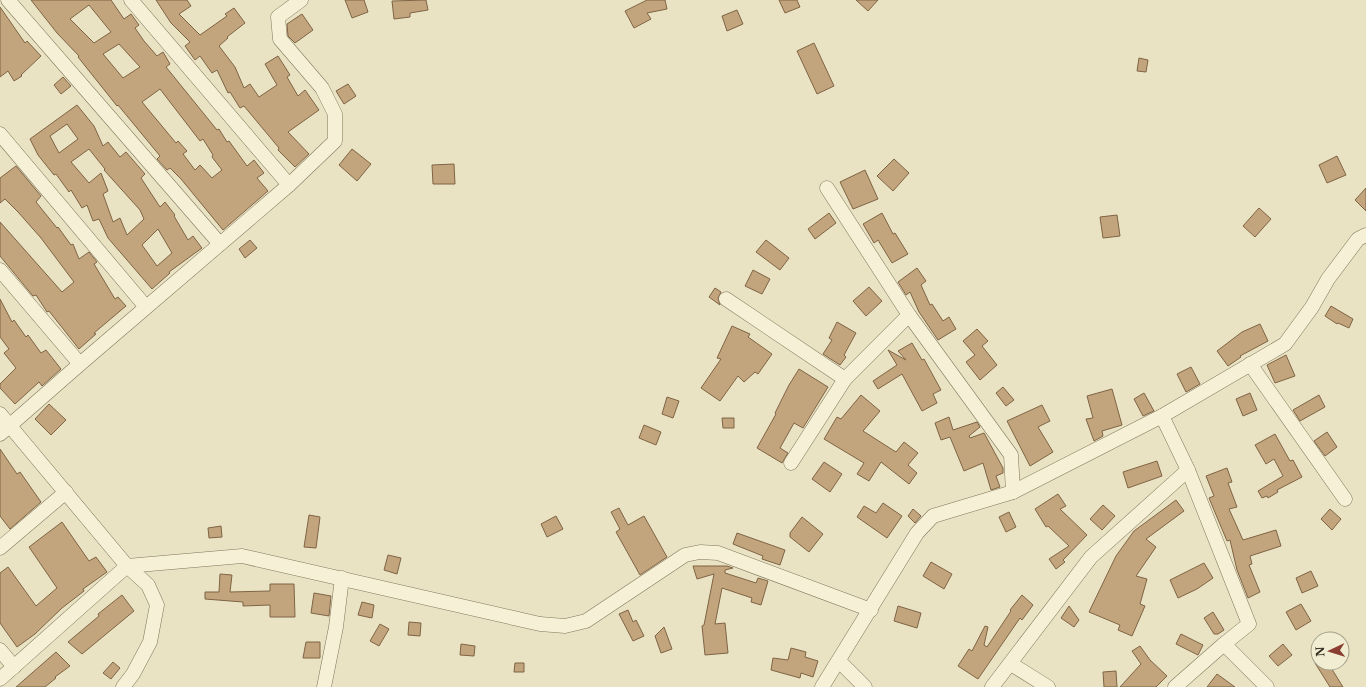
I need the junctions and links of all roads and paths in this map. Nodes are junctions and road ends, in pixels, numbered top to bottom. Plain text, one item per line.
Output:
1 (8, 0) edge
2 (131, 0) edge
3 (301, 0) edge
4 (0, 134) edge
5 (289, 185) junction
6 (827, 188) dead end
7 (1366, 235) edge
8 (220, 244) junction
9 (0, 270) edge
10 (726, 298) dead end
11 (146, 307) junction
12 (909, 315) junction
13 (80, 364) junction
14 (1250, 364) junction
15 (845, 379) junction
16 (0, 414) edge
17 (1162, 416) junction
18 (5, 430) edge
19 (791, 463) dead end
20 (1188, 470) junction
21 (66, 492) junction
22 (1013, 492) junction
23 (1345, 499) dead end
24 (0, 548) edge
25 (127, 566) junction
26 (342, 578) junction
27 (871, 610) junction
28 (1224, 644) junction
29 (0, 650) edge
30 (839, 661) junction
31 (1011, 664) junction
32 (14, 666) junction
33 (0, 679) edge
34 (123, 687) edge
35 (324, 687) edge
36 (822, 687) edge
37 (866, 687) edge
38 (992, 687) edge
39 (1048, 687) edge
40 (1175, 687) edge
41 (1266, 687) edge

1 - 8 street
2 - 5 street
3 - 5 street
4 - 11 street
5 - 8 street
6 - 12 street
7 - 14 street
8 - 11 street
9 - 13 street
10 - 15 street
11 - 13 street
12 - 15 street
12 - 22 street
13 - 18 street
14 - 17 street
14 - 23 street
15 - 19 street
16 - 18 street
17 - 20 street
17 - 22 street
18 - 21 street
20 - 28 street
20 - 31 street
21 - 24 street
21 - 25 street
22 - 27 street
25 - 26 street
25 - 32 street
25 - 34 street
26 - 27 street
26 - 35 street
27 - 30 street
28 - 40 street
28 - 41 street
29 - 32 street
30 - 36 street
30 - 37 street
31 - 38 street
31 - 39 street
32 - 33 street

